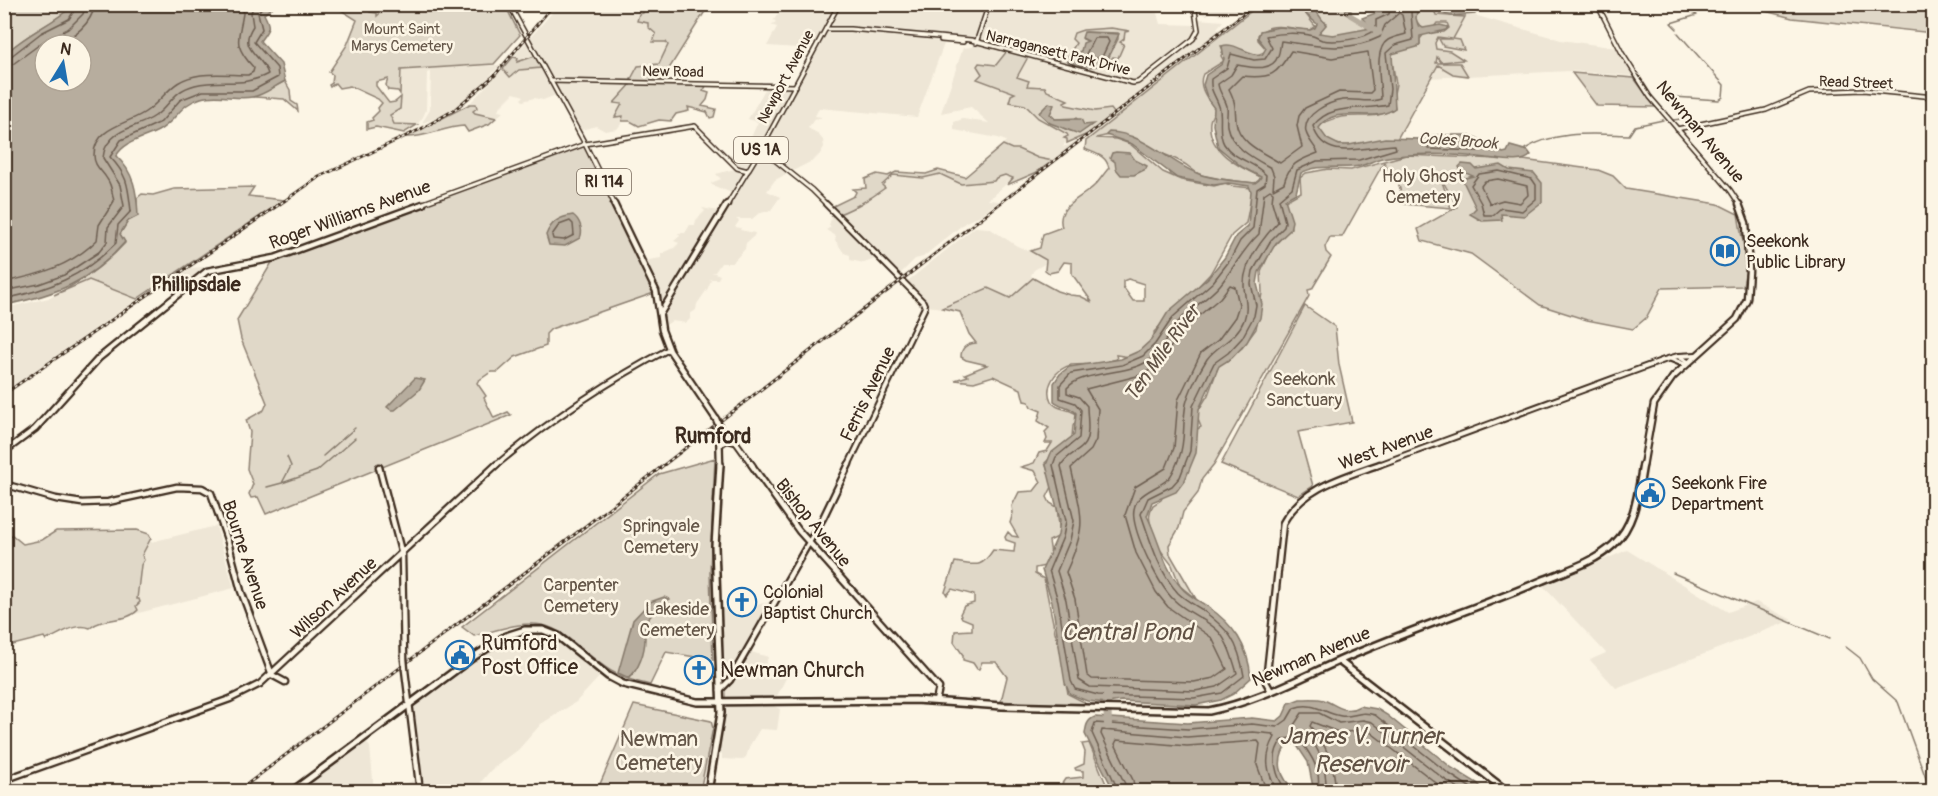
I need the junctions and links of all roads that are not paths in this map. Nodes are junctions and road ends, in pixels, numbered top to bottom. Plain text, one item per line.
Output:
1 (509, 4) edge
2 (839, 4) edge
3 (989, 4) edge
4 (1194, 4) edge
5 (1597, 4) edge
6 (826, 29) junction
7 (976, 43) junction
8 (550, 81) junction
9 (796, 86) junction
10 (1934, 97) edge
11 (1676, 129) junction
12 (585, 144) junction
13 (761, 149) junction
14 (748, 171) junction
15 (657, 296) junction
16 (673, 296) junction
17 (660, 314) junction
18 (669, 349) junction
19 (1696, 355) junction
20 (1678, 356) junction
21 (1670, 358) junction
22 (1687, 364) junction
23 (720, 433) junction
24 (735, 442) junction
25 (721, 444) junction
26 (4, 452) edge
27 (379, 467) dead end
28 (4, 484) edge
29 (809, 542) junction
30 (402, 552) junction
31 (1339, 661) junction
32 (272, 675) junction
33 (285, 682) dead end
34 (720, 690) junction
35 (1271, 691) junction
36 (720, 700) junction
37 (936, 700) junction
38 (408, 704) junction
39 (4, 780) edge
40 (291, 792) edge
41 (420, 792) edge
42 (708, 792) edge
43 (1508, 792) edge

1 - 8 main road, RI 114
2 - 6 main road, Newport Avenue / US 1A
3 - 7 street, Narragansett Park Drive
4 - 7 street, Narragansett Park Drive
5 - 11 main road, Newman Avenue
6 - 7 street, Narragansett Park Drive
6 - 9 main road, Newport Avenue / US 1A
8 - 9 street, New Road
8 - 12 main road, RI 114
9 - 13 main road, Newport Avenue / US 1A
10 - 11 street, Read Street
11 - 19 main road, Newman Avenue
12 - 14 street, Roger Williams Avenue
12 - 15 main road, RI 114
12 - 26 main road, Roger Williams Avenue
13 - 14 main road, Newport Avenue / US 1A
13 - 29 street, Ferris Avenue
14 - 16 main road, Newport Avenue / US 1A
15 - 16 main road
15 - 17 main road, RI 114
16 - 17 main road, Newport Avenue / US 1A
17 - 18 main road
18 - 23 main road, bridge
18 - 30 street, Wilson Avenue
19 - 20 street, West Avenue
19 - 22 main road, Newman Avenue
20 - 21 street, West Avenue
20 - 22 street
21 - 22 street
21 - 35 street, West Avenue
22 - 31 main road, Newman Avenue
23 - 24 street, Bishop Avenue
23 - 25 main road
24 - 25 street
24 - 29 street, Bishop Avenue
25 - 34 main road
27 - 30 street
28 - 32 street, Bourne Avenue
29 - 34 street, Ferris Avenue
29 - 37 street, Bishop Avenue
30 - 32 street, Wilson Avenue
30 - 38 street, bridge
31 - 35 main road, Newman Avenue
31 - 43 main road
32 - 33 street
32 - 39 street, Wilson Avenue
34 - 36 main road
35 - 37 main road, Newman Avenue
36 - 37 main road, Newman Avenue
36 - 38 main road, Newman Avenue
36 - 42 main road
38 - 40 main road, Newman Avenue
38 - 41 street

